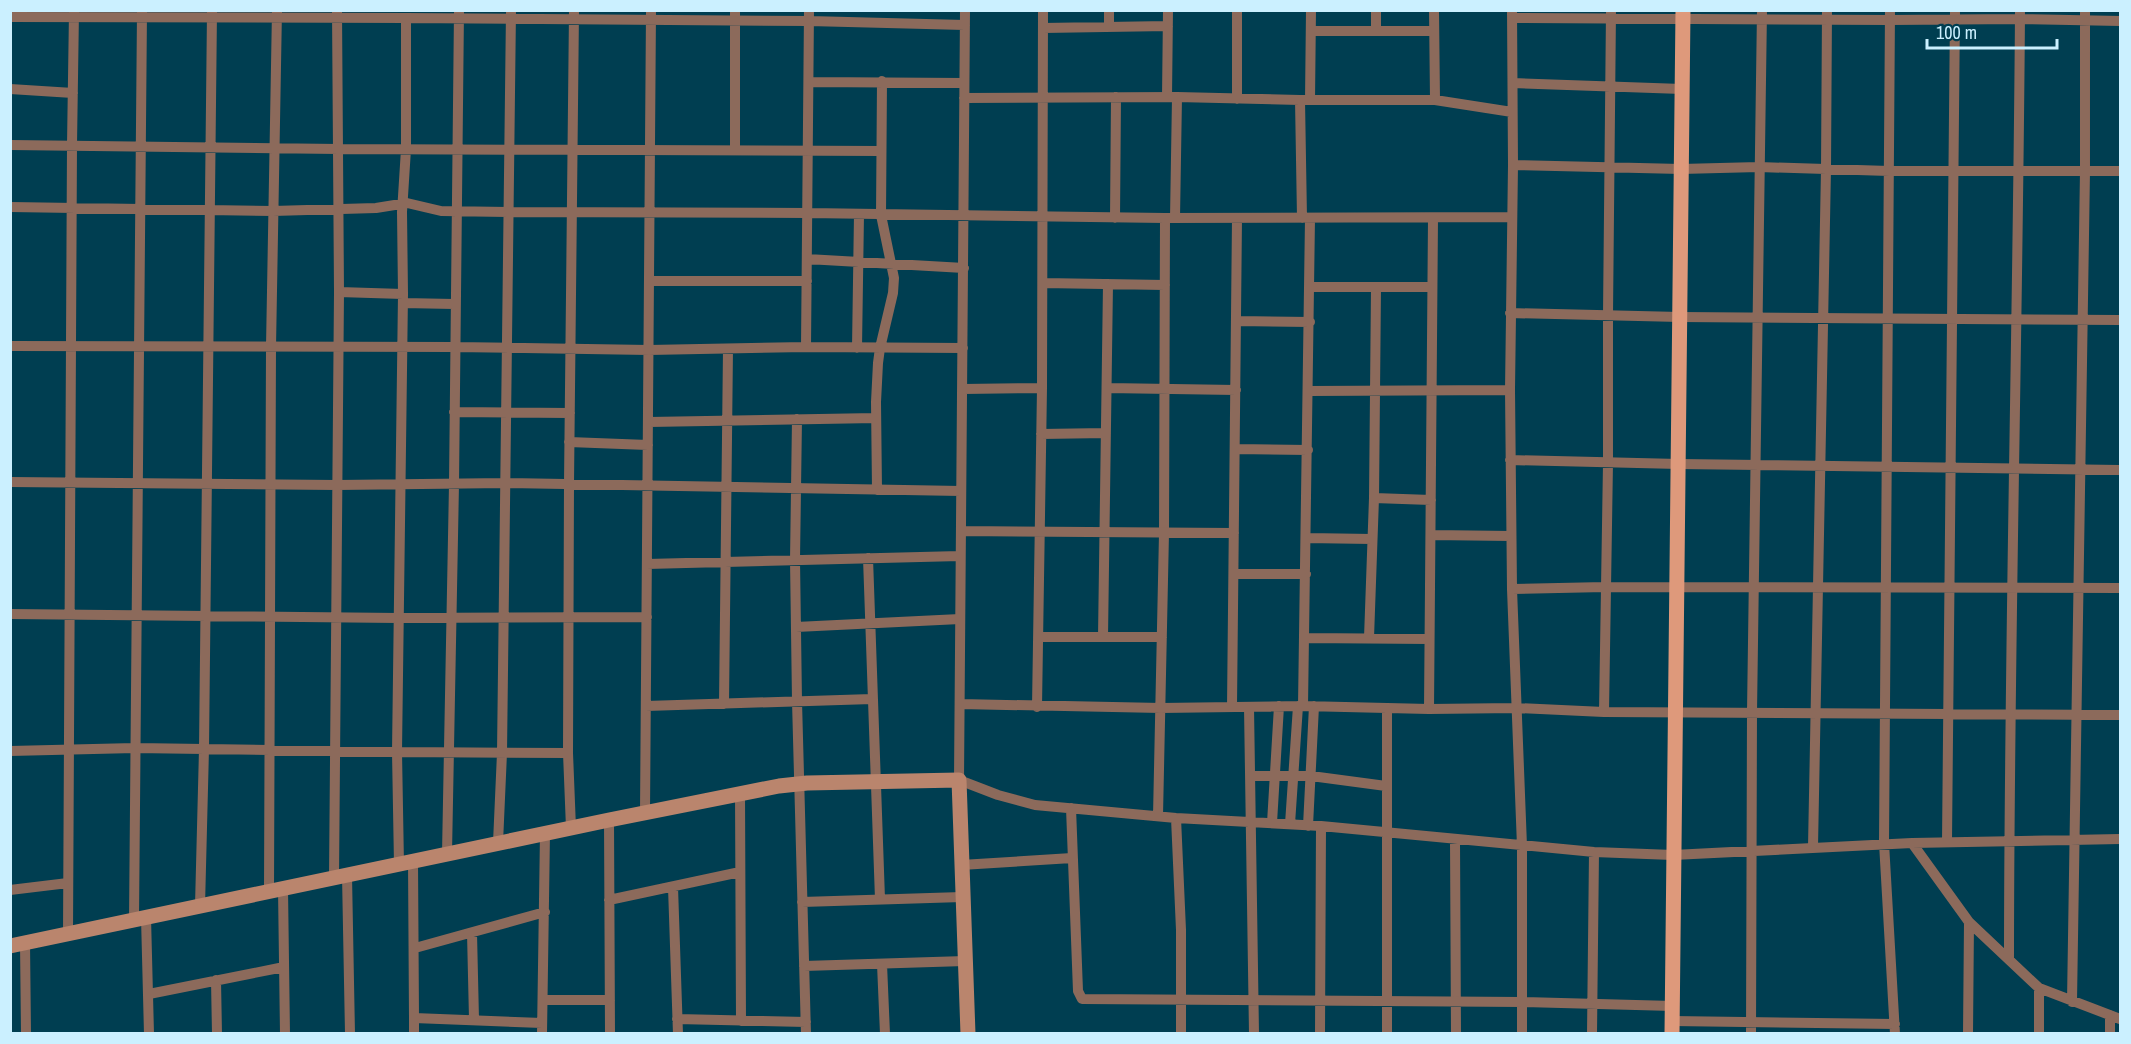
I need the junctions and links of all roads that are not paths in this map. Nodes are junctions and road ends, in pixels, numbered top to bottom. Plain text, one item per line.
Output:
1 (882, 10) edge
2 (966, 10) edge
3 (1043, 10) edge
4 (1109, 10) edge
5 (1168, 10) edge
6 (1237, 10) edge
7 (1311, 10) edge
8 (1376, 10) edge
9 (1434, 10) edge
10 (74, 14) edge
11 (142, 14) edge
12 (212, 14) edge
13 (337, 14) edge
14 (459, 14) edge
15 (1512, 14) edge
16 (1611, 14) edge
17 (1683, 14) edge
18 (277, 15) edge
19 (511, 15) edge
20 (651, 15) edge
21 (1762, 15) edge
22 (1827, 15) edge
23 (1890, 15) edge
24 (1955, 15) edge
25 (2020, 15) edge
26 (2085, 15) edge
27 (574, 16) edge
28 (735, 16) edge
29 (809, 16) edge
30 (10, 17) edge
31 (406, 18) junction
32 (2121, 21) edge
33 (882, 22) junction
34 (965, 25) junction
35 (1168, 26) junction
36 (1108, 27) junction
37 (1043, 28) junction
38 (1311, 31) junction
39 (1376, 31) junction
40 (1434, 31) junction
41 (882, 81) junction
42 (809, 82) junction
43 (964, 83) junction
44 (1513, 83) junction
45 (1610, 86) junction
46 (10, 89) edge
47 (1682, 89) junction
48 (73, 93) junction
49 (1043, 97) junction
50 (1116, 97) junction
51 (1172, 97) junction
52 (964, 98) junction
53 (1237, 99) junction
54 (1305, 100) junction
55 (1435, 100) junction
56 (1512, 112) junction
57 (10, 145) edge
58 (72, 145) junction
59 (140, 147) junction
60 (210, 148) junction
61 (274, 148) junction
62 (339, 149) junction
63 (406, 149) junction
64 (457, 149) junction
65 (573, 149) junction
66 (509, 150) junction
67 (650, 150) junction
68 (735, 150) junction
69 (808, 151) junction
70 (881, 151) junction
71 (1513, 165) junction
72 (1759, 167) junction
73 (1609, 168) junction
74 (1681, 169) junction
75 (1826, 169) junction
76 (1955, 170) junction
77 (2020, 170) junction
78 (1889, 171) junction
79 (2085, 171) junction
80 (2121, 171) edge
81 (402, 203) junction
82 (10, 207) edge
83 (72, 209) junction
84 (139, 210) junction
85 (339, 210) junction
86 (210, 211) junction
87 (273, 211) junction
88 (457, 211) junction
89 (508, 212) junction
90 (573, 213) junction
91 (650, 213) junction
92 (808, 213) junction
93 (859, 214) junction
94 (881, 214) junction
95 (965, 217) junction
96 (1043, 217) junction
97 (1512, 217) junction
98 (1115, 218) junction
99 (1170, 218) junction
100 (1237, 218) junction
101 (1306, 218) junction
102 (1433, 218) junction
103 (807, 259) junction
104 (858, 261) junction
105 (892, 263) junction
106 (964, 267) junction
107 (649, 281) junction
108 (807, 281) junction
109 (1042, 283) junction
110 (1108, 284) junction
111 (1165, 285) junction
112 (1310, 287) junction
113 (1376, 287) junction
114 (1432, 287) junction
115 (339, 292) junction
116 (403, 298) junction
117 (454, 304) junction
118 (1510, 313) junction
119 (1608, 315) junction
120 (1680, 317) junction
121 (1759, 318) junction
122 (1822, 318) junction
123 (1887, 319) junction
124 (2017, 319) junction
125 (1953, 320) junction
126 (2121, 320) edge
127 (1237, 321) junction
128 (2083, 321) junction
129 (1310, 322) junction
130 (10, 346) edge
131 (71, 346) junction
132 (138, 346) junction
133 (208, 346) junction
134 (271, 347) junction
135 (338, 347) junction
136 (402, 347) junction
137 (454, 347) junction
138 (507, 348) junction
139 (806, 348) junction
140 (857, 348) junction
141 (880, 348) junction
142 (963, 348) junction
143 (571, 349) junction
144 (728, 349) junction
145 (649, 350) junction
146 (963, 388) junction
147 (1042, 388) junction
148 (1107, 388) junction
149 (1165, 389) junction
150 (1236, 390) junction
151 (1510, 390) junction
152 (1309, 391) junction
153 (1375, 392) junction
154 (1433, 392) junction
155 (454, 412) junction
156 (506, 413) junction
157 (570, 413) junction
158 (876, 418) junction
159 (727, 420) junction
160 (797, 420) junction
161 (648, 422) junction
162 (1106, 433) junction
163 (1041, 434) junction
164 (569, 442) junction
165 (648, 445) junction
166 (1235, 449) junction
167 (1308, 450) junction
168 (1510, 460) junction
169 (1608, 463) junction
170 (1679, 464) junction
171 (1756, 465) junction
172 (1821, 466) junction
173 (1887, 466) junction
174 (1952, 467) junction
175 (2015, 468) junction
176 (2080, 470) junction
177 (2121, 470) edge
178 (10, 482) edge
179 (70, 483) junction
180 (138, 483) junction
181 (506, 483) junction
182 (206, 484) junction
183 (270, 484) junction
184 (400, 484) junction
185 (454, 484) junction
186 (569, 484) junction
187 (337, 485) junction
188 (648, 487) junction
189 (728, 488) junction
190 (796, 488) junction
191 (877, 490) junction
192 (961, 490) junction
193 (1374, 498) junction
194 (1431, 500) junction
195 (961, 531) junction
196 (1040, 533) junction
197 (1105, 533) junction
198 (1164, 533) junction
199 (1234, 533) junction
200 (1431, 535) junction
201 (1511, 536) junction
202 (1306, 537) junction
203 (1372, 539) junction
204 (960, 556) junction
205 (868, 558) junction
206 (795, 560) junction
207 (727, 562) junction
208 (647, 564) junction
209 (1234, 574) junction
210 (1306, 574) junction
211 (1605, 587) junction
212 (1819, 587) junction
213 (1951, 587) junction
214 (1678, 588) junction
215 (1754, 588) junction
216 (1885, 588) junction
217 (2013, 588) junction
218 (2079, 588) junction
219 (2121, 588) edge
220 (1512, 589) junction
221 (10, 614) edge
222 (70, 614) junction
223 (137, 615) junction
224 (206, 616) junction
225 (271, 616) junction
226 (647, 617) junction
227 (335, 618) junction
228 (398, 618) junction
229 (452, 618) junction
230 (503, 618) junction
231 (569, 618) junction
232 (960, 619) junction
233 (870, 624) junction
234 (796, 627) junction
235 (1038, 636) junction
236 (1103, 637) junction
237 (1162, 637) junction
238 (1305, 638) junction
239 (1369, 638) junction
240 (1429, 639) junction
241 (872, 699) junction
242 (797, 701) junction
243 (724, 704) junction
244 (960, 704) junction
245 (646, 706) junction
246 (1279, 706) junction
247 (1305, 706) junction
248 (1037, 707) junction
249 (1232, 707) junction
250 (1249, 707) junction
251 (1161, 708) junction
252 (1387, 708) junction
253 (1515, 708) junction
254 (1429, 709) junction
255 (1604, 712) junction
256 (1676, 712) junction
257 (1752, 712) junction
258 (1815, 712) junction
259 (1885, 712) junction
260 (1948, 714) junction
261 (2012, 714) junction
262 (2076, 714) junction
263 (2121, 715) edge
264 (135, 748) junction
265 (204, 749) junction
266 (270, 749) junction
267 (70, 750) junction
268 (10, 751) edge
269 (334, 751) junction
270 (397, 752) junction
271 (449, 753) junction
272 (502, 753) junction
273 (568, 753) junction
274 (1274, 775) junction
275 (1250, 776) junction
276 (1293, 776) junction
277 (1311, 776) junction
278 (959, 780) junction
279 (876, 781) junction
280 (798, 784) junction
281 (1386, 786) junction
282 (740, 793) junction
283 (1071, 808) junction
284 (645, 812) junction
285 (1158, 816) junction
286 (1176, 818) junction
287 (609, 820) junction
288 (1251, 820) junction
289 (1272, 823) junction
290 (1290, 824) junction
291 (1308, 826) junction
292 (1321, 826) junction
293 (571, 828) junction
294 (545, 833) junction
295 (1386, 833) junction
296 (2121, 839) edge
297 (1455, 840) junction
298 (2075, 840) junction
299 (2009, 841) junction
300 (1947, 842) junction
301 (498, 843) junction
302 (1884, 843) junction
303 (1912, 843) junction
304 (1522, 846) junction
305 (1813, 847) junction
306 (1752, 851) junction
307 (1594, 852) junction
308 (447, 854) junction
309 (1673, 855) junction
310 (1072, 858) junction
311 (406, 863) junction
312 (962, 865) junction
313 (740, 872) junction
314 (340, 877) junction
315 (68, 883) junction
316 (673, 887) junction
317 (10, 890) edge
318 (276, 890) junction
319 (962, 897) junction
320 (880, 899) junction
321 (609, 900) junction
322 (802, 902) junction
323 (200, 906) junction
324 (545, 912) junction
325 (140, 919) junction
326 (1969, 922) junction
327 (472, 933) junction
328 (68, 934) junction
329 (18, 944) edge
330 (415, 948) junction
331 (2009, 960) junction
332 (965, 961) junction
333 (882, 963) junction
334 (804, 966) junction
335 (284, 967) junction
336 (216, 980) junction
337 (2039, 988) junction
338 (149, 994) junction
339 (543, 1000) junction
340 (610, 1000) junction
341 (1180, 1000) junction
342 (1255, 1001) junction
343 (1320, 1001) junction
344 (1386, 1002) junction
345 (1456, 1002) junction
346 (1522, 1002) junction
347 (2072, 1002) junction
348 (1592, 1004) junction
349 (2115, 1017) edge
350 (414, 1018) junction
351 (474, 1019) junction
352 (677, 1019) junction
353 (1672, 1020) edge
354 (741, 1021) junction
355 (806, 1022) junction
356 (542, 1028) edge
357 (1751, 1028) edge
358 (1820, 1028) edge
359 (1895, 1029) edge
360 (26, 1034) edge
361 (149, 1034) edge
362 (218, 1034) edge
363 (285, 1034) edge
364 (350, 1034) edge
365 (414, 1034) edge
366 (610, 1034) edge
367 (678, 1034) edge
368 (806, 1034) edge
369 (885, 1034) edge
370 (968, 1034) edge
371 (1180, 1034) edge
372 (1254, 1034) edge
373 (1320, 1034) edge
374 (1387, 1034) edge
375 (1456, 1034) edge
376 (1522, 1034) edge
377 (1592, 1034) edge
378 (1968, 1034) edge
379 (2039, 1034) edge
380 (2110, 1034) edge

1 - 33 street
2 - 34 street
3 - 37 street
4 - 36 street
5 - 35 street
6 - 53 street
7 - 38 street
8 - 39 street
9 - 40 street
10 - 11 street
10 - 30 street
10 - 48 street
11 - 12 street
11 - 59 street
12 - 18 street
12 - 60 street
13 - 18 street
13 - 31 street
13 - 62 street
14 - 19 street
14 - 31 street
14 - 64 street
15 - 16 street
15 - 44 street
16 - 17 street
16 - 45 street
17 - 21 street
17 - 47 main road
18 - 61 street
19 - 27 street
19 - 66 street
20 - 27 street
20 - 28 street
20 - 67 street
21 - 22 street
21 - 72 street
22 - 23 street
22 - 75 street
23 - 24 street
23 - 78 street
24 - 25 street
24 - 76 street
25 - 26 street
25 - 77 street
26 - 32 street
26 - 79 street
27 - 65 street
28 - 29 street
28 - 68 street
29 - 33 street
29 - 42 street
31 - 63 street
33 - 34 street
34 - 43 street
35 - 36 street
35 - 51 street
36 - 37 street
37 - 49 street
38 - 39 street
38 - 54 street
39 - 40 street
40 - 55 street
41 - 42 street
41 - 43 street
41 - 70 street
42 - 69 street
43 - 52 street
44 - 45 street
44 - 56 street
45 - 47 street
45 - 73 street
46 - 48 street
47 - 74 main road
48 - 58 street
49 - 50 street
49 - 52 street
49 - 96 street
50 - 51 street
50 - 98 street
51 - 53 street
51 - 99 street
52 - 95 street
53 - 54 street
54 - 55 street
54 - 101 street
55 - 56 street
56 - 71 street
57 - 58 street
58 - 59 street
58 - 83 street
59 - 60 street
59 - 84 street
60 - 61 street
60 - 86 street
61 - 62 street
61 - 87 street
62 - 63 street
62 - 85 street
63 - 64 street
63 - 81 street
64 - 66 street
64 - 88 street
65 - 66 street
65 - 67 street
65 - 90 street
66 - 89 street
67 - 68 street
67 - 91 street
68 - 69 street
69 - 70 street
69 - 92 street
70 - 94 street
71 - 73 street
71 - 97 street
72 - 74 street
72 - 75 street
72 - 121 street
73 - 74 street
73 - 119 street
74 - 120 main road
75 - 78 street
75 - 122 street
76 - 77 street
76 - 78 street
76 - 125 street
77 - 79 street
77 - 124 street
78 - 123 street
79 - 80 street
79 - 128 street
81 - 85 street
81 - 88 street
81 - 116 street
82 - 83 street
83 - 84 street
83 - 131 street
84 - 86 street
84 - 132 street
85 - 87 street
85 - 115 street
86 - 87 street
86 - 133 street
87 - 134 street
88 - 89 street
88 - 117 street
89 - 90 street
89 - 138 street
90 - 91 street
90 - 143 street
91 - 92 street
91 - 107 street
92 - 93 street
92 - 103 street
93 - 94 street
93 - 104 street
94 - 95 street
94 - 105 street
95 - 96 street
95 - 106 street
96 - 98 street
96 - 109 street
97 - 102 street
97 - 118 street
98 - 99 street
99 - 100 street
99 - 111 street
100 - 101 street
100 - 127 street
101 - 102 street
101 - 112 street
102 - 114 street
103 - 104 street
103 - 108 street
104 - 105 street
104 - 140 street
105 - 106 street
105 - 141 street
106 - 142 street
107 - 108 street
107 - 145 street
108 - 139 street
109 - 110 street
109 - 147 street
110 - 111 street
110 - 148 street
111 - 149 street
112 - 113 street
112 - 129 street
113 - 114 street
113 - 153 street
114 - 154 street
115 - 116 street
115 - 135 street
116 - 117 street
116 - 136 street
117 - 137 street
118 - 119 street
118 - 151 street
119 - 120 street
119 - 169 street
120 - 121 street
120 - 170 main road
121 - 122 street
121 - 171 street
122 - 123 street
122 - 172 street
123 - 125 street
123 - 173 street
124 - 125 street
124 - 128 street
124 - 175 street
125 - 174 street
126 - 128 street
127 - 129 street
127 - 150 street
128 - 176 street
129 - 152 street
130 - 131 street
131 - 132 street
131 - 179 street
132 - 133 street
132 - 180 street
133 - 134 street
133 - 182 street
134 - 135 street
134 - 183 street
135 - 136 street
135 - 187 street
136 - 137 street
136 - 184 street
137 - 138 street
137 - 155 street
138 - 143 street
138 - 156 street
139 - 140 street
139 - 144 street
140 - 141 street
141 - 142 street
141 - 158 street
142 - 146 street
143 - 145 street
143 - 157 street
144 - 145 street
144 - 159 street
145 - 161 street
146 - 147 street
146 - 192 street
147 - 163 street
148 - 149 street
148 - 162 street
149 - 150 street
149 - 198 street
150 - 166 street
151 - 154 street
151 - 168 street
152 - 153 street
152 - 167 street
153 - 154 street
153 - 193 street
154 - 194 street
155 - 156 street
155 - 185 street
156 - 157 street
156 - 181 street
157 - 164 street
158 - 160 street
158 - 191 street
159 - 160 street
159 - 161 street
159 - 189 street
160 - 190 street
161 - 165 street
162 - 163 street
162 - 197 street
163 - 196 street
164 - 165 street
164 - 186 street
165 - 188 street
166 - 167 street
166 - 199 street
167 - 202 street
168 - 169 street
168 - 201 street
169 - 170 street
169 - 211 street
170 - 171 street
170 - 214 main road
171 - 172 street
171 - 215 street
172 - 173 street
172 - 212 street
173 - 174 street
173 - 216 street
174 - 175 street
174 - 213 street
175 - 176 street
175 - 217 street
176 - 177 street
176 - 218 street
178 - 179 street
179 - 180 street
179 - 222 street
180 - 182 street
180 - 223 street
181 - 185 street
181 - 186 street
181 - 230 street
182 - 183 street
182 - 224 street
183 - 187 street
183 - 225 street
184 - 185 street
184 - 187 street
184 - 228 street
185 - 229 street
186 - 188 street
186 - 231 street
187 - 227 street
188 - 189 street
188 - 208 street
189 - 190 street
189 - 207 street
190 - 191 street
190 - 206 street
191 - 192 street
192 - 195 street
193 - 194 street
193 - 203 street
194 - 200 street
195 - 196 street
195 - 204 street
196 - 197 street
196 - 235 street
197 - 198 street
197 - 236 street
198 - 199 street
198 - 237 street
199 - 209 street
200 - 201 street
200 - 240 street
201 - 220 street
202 - 203 street
202 - 210 street
203 - 239 street
204 - 205 street
204 - 232 street
205 - 206 street
205 - 233 street
206 - 207 street
206 - 234 street
207 - 208 street
207 - 243 street
208 - 226 street
209 - 210 street
209 - 249 street
210 - 238 street
211 - 214 street
211 - 220 street
211 - 255 street
212 - 215 street
212 - 216 street
212 - 258 street
213 - 216 street
213 - 217 street
213 - 260 street
214 - 215 street
214 - 256 main road
215 - 257 street
216 - 259 street
217 - 218 street
217 - 261 street
218 - 219 street
218 - 262 street
220 - 253 street
221 - 222 street
222 - 223 street
222 - 267 street
223 - 224 street
223 - 264 street
224 - 225 street
224 - 265 street
225 - 227 street
225 - 266 street
226 - 231 street
226 - 245 street
227 - 228 street
227 - 269 street
228 - 229 street
228 - 270 street
229 - 230 street
229 - 271 street
230 - 231 street
230 - 272 street
231 - 273 street
232 - 233 street
232 - 244 street
233 - 234 street
233 - 241 street
234 - 242 street
235 - 236 street
235 - 248 street
236 - 237 street
237 - 251 street
238 - 239 street
238 - 247 street
239 - 240 street
240 - 254 street
241 - 242 street
241 - 279 street
242 - 243 street
242 - 280 street
243 - 245 street
244 - 248 street
244 - 278 street
245 - 284 street
246 - 247 street
246 - 250 street
246 - 274 street
247 - 252 street
247 - 276 street
247 - 277 street
248 - 251 street
249 - 250 street
249 - 251 street
250 - 275 street
251 - 285 street
252 - 254 street
252 - 281 street
253 - 254 street
253 - 255 street
253 - 304 street
255 - 256 street
256 - 257 street
256 - 309 main road
257 - 258 street
257 - 306 street
258 - 259 street
258 - 305 street
259 - 260 street
259 - 302 street
260 - 261 street
260 - 300 street
261 - 262 street
261 - 299 street
262 - 263 street
262 - 298 street
264 - 265 street
264 - 267 street
264 - 325 street
265 - 266 street
265 - 323 street
266 - 269 street
266 - 318 street
267 - 268 street
267 - 315 street
269 - 270 street
269 - 314 street
270 - 271 street
270 - 311 street
271 - 272 street
271 - 308 street
272 - 273 street
272 - 301 street
273 - 293 street
274 - 275 street
274 - 276 street
274 - 289 street
275 - 288 street
276 - 277 street
276 - 290 street
277 - 281 street
277 - 291 street
278 - 279 street
278 - 283 street
278 - 312 street
279 - 280 street
279 - 320 street
280 - 282 street
280 - 322 street
281 - 295 street
282 - 284 street
282 - 313 street
283 - 285 street
283 - 310 street
284 - 287 street
285 - 286 street
286 - 288 street
286 - 341 street
287 - 293 street
287 - 321 street
288 - 289 street
288 - 342 street
289 - 290 street
290 - 291 street
291 - 292 street
292 - 295 street
292 - 343 street
293 - 294 street
294 - 301 street
294 - 324 street
295 - 297 street
295 - 344 street
296 - 298 street
297 - 304 street
297 - 345 street
298 - 299 street
298 - 347 street
299 - 300 street
299 - 331 street
300 - 303 street
301 - 308 street
302 - 303 street
302 - 305 street
302 - 359 street
303 - 326 street
304 - 307 street
304 - 346 street
305 - 306 street
306 - 309 street
306 - 357 street
307 - 309 street
307 - 348 street
308 - 311 street
309 - 353 main road
310 - 312 street
310 - 341 street
311 - 314 street
311 - 330 street
312 - 319 street
313 - 316 street
313 - 354 street
314 - 318 street
314 - 364 street
315 - 317 street
315 - 328 street
316 - 321 street
316 - 352 street
318 - 323 street
318 - 335 street
319 - 320 street
319 - 332 street
320 - 322 street
321 - 340 street
322 - 334 street
323 - 325 street
324 - 327 street
324 - 339 street
325 - 328 street
325 - 338 street
326 - 331 street
326 - 378 street
327 - 330 street
327 - 351 street
328 - 329 street
329 - 360 street
330 - 350 street
331 - 337 street
332 - 333 street
332 - 370 street
333 - 334 street
333 - 369 street
334 - 355 street
335 - 336 street
335 - 363 street
336 - 338 street
336 - 362 street
337 - 347 street
337 - 379 street
338 - 361 street
339 - 340 street
339 - 356 street
340 - 366 street
341 - 342 street
341 - 371 street
342 - 343 street
342 - 372 street
343 - 344 street
343 - 373 street
344 - 345 street
344 - 374 street
345 - 346 street
345 - 375 street
346 - 348 street
346 - 376 street
347 - 349 street
348 - 353 street
348 - 377 street
349 - 380 street
350 - 351 street
350 - 365 street
351 - 356 street
352 - 354 street
352 - 367 street
353 - 357 street
354 - 355 street
355 - 368 street
357 - 358 street
358 - 359 street

